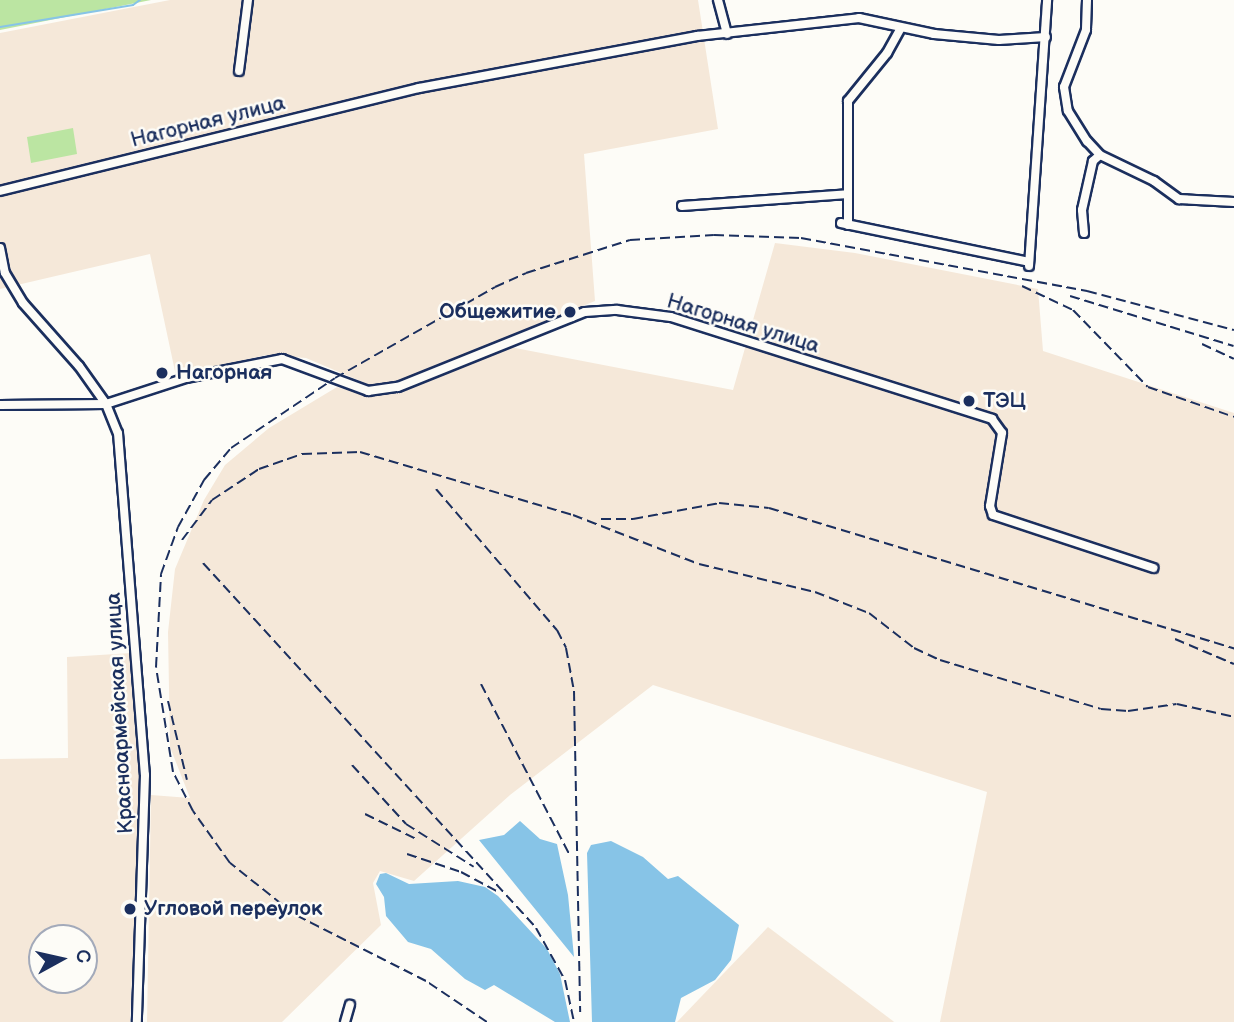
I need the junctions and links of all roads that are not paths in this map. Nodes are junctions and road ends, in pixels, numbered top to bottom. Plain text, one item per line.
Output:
1 (248, 0) edge
2 (718, 0) edge
3 (1047, 0) edge
4 (1087, 0) edge
5 (901, 28) junction
6 (727, 34) junction
7 (1046, 37) junction
8 (239, 71) dead end
9 (1100, 155) junction
10 (0, 191) edge
11 (848, 194) junction
12 (1234, 202) edge
13 (682, 206) dead end
14 (1084, 233) dead end
15 (0, 248) edge
16 (106, 404) junction
17 (0, 405) edge
18 (1153, 568) dead end
19 (349, 1005) dead end
20 (136, 1022) edge
21 (345, 1022) edge

1 - 8 street
2 - 6 street
3 - 7 street
4 - 9 street
5 - 6 street, Нагорная улица
5 - 7 street, Нагорная улица
5 - 11 street
6 - 10 street, Нагорная улица
7 - 11 street
9 - 12 street
9 - 14 street
11 - 13 street
15 - 16 street
16 - 17 street, Нагорная улица
16 - 18 street, Нагорная улица
16 - 20 street, Красноармейская улица
19 - 21 street

